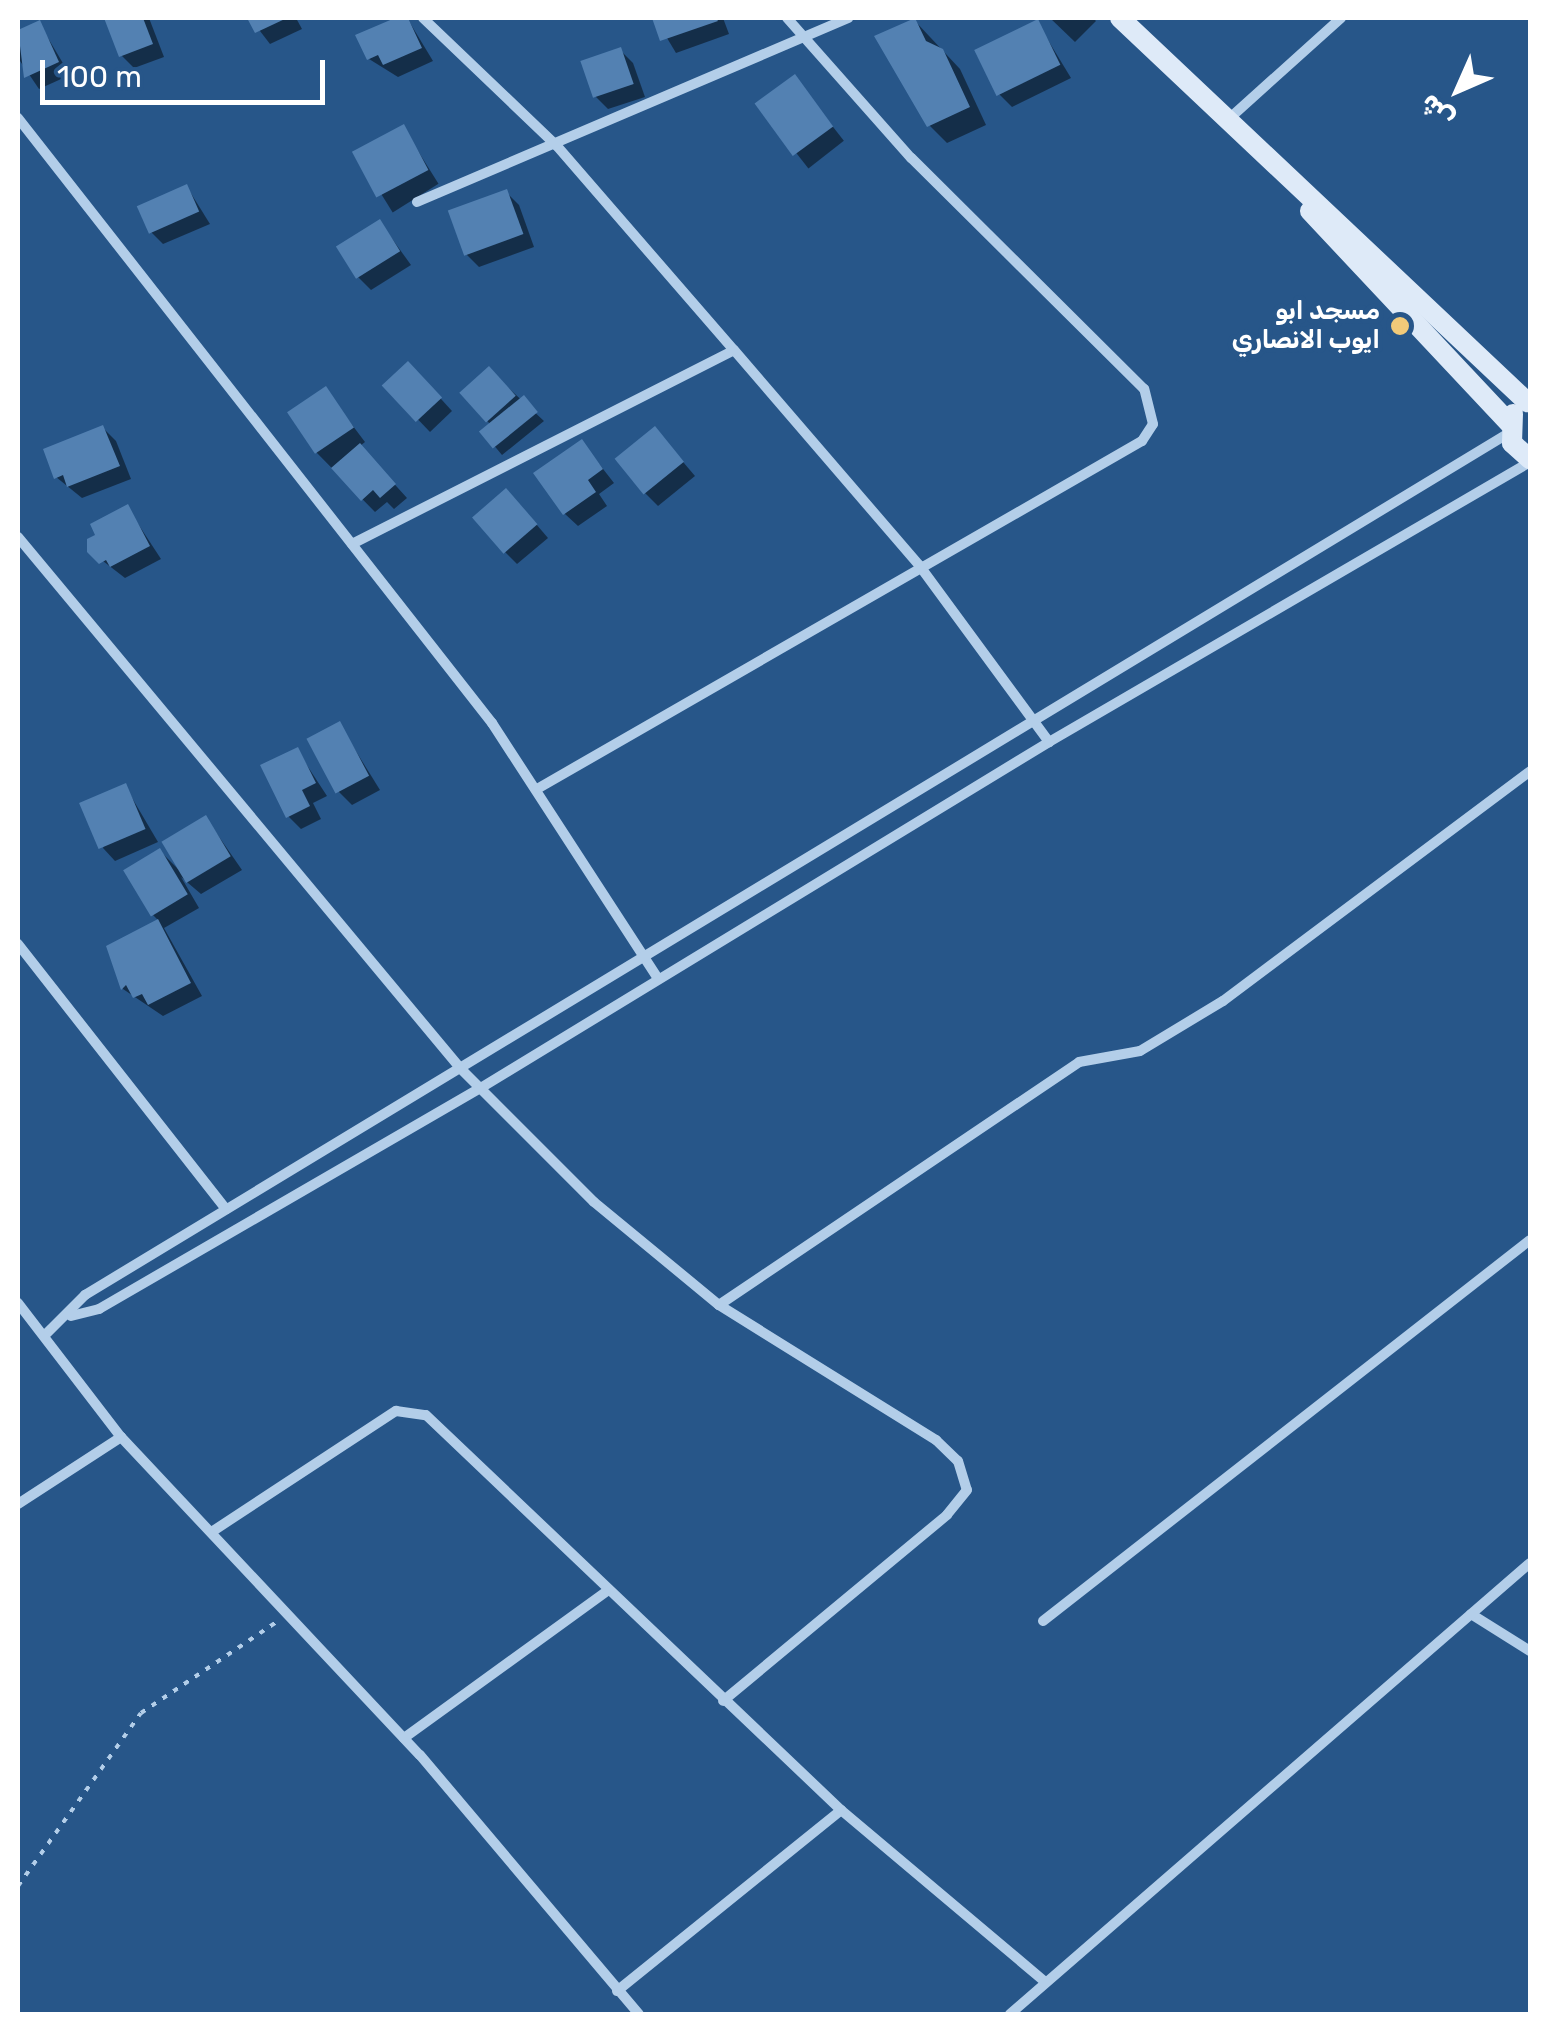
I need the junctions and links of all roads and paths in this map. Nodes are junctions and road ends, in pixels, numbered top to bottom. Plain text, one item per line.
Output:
1 (423, 18) edge
2 (787, 18) edge
3 (848, 18) edge
4 (1120, 18) edge
5 (1340, 18) edge
6 (802, 35) junction
7 (1171, 66) junction
8 (1231, 117) junction
9 (18, 118) edge
10 (557, 146) junction
11 (418, 202) dead end
12 (734, 350) junction
13 (1529, 395) edge
14 (1510, 428) junction
15 (1530, 460) edge
16 (18, 537) edge
17 (352, 544) junction
18 (919, 564) junction
19 (1032, 721) junction
20 (1049, 742) junction
21 (1530, 771) edge
22 (536, 788) junction
23 (18, 944) edge
24 (643, 955) junction
25 (658, 978) junction
26 (460, 1069) junction
27 (479, 1089) junction
28 (226, 1209) junction
29 (1530, 1240) edge
30 (18, 1303) edge
31 (719, 1306) junction
32 (70, 1316) junction
33 (45, 1335) junction
34 (121, 1437) junction
35 (18, 1504) edge
36 (213, 1531) junction
37 (1530, 1563) edge
38 (606, 1592) junction
39 (1471, 1614) junction
40 (286, 1616) junction
41 (1043, 1621) dead end
42 (1530, 1651) edge
43 (723, 1701) junction
44 (404, 1738) junction
45 (842, 1810) junction
46 (18, 1886) edge
47 (1044, 1982) junction
48 (617, 1991) junction
49 (639, 2014) edge
50 (1010, 2014) edge

1 - 10 street
2 - 6 street
3 - 6 street
4 - 7 street
5 - 8 street
6 - 10 street
6 - 18 street
7 - 8 street
7 - 14 street
8 - 13 street
9 - 17 street
10 - 11 street
10 - 12 street
12 - 17 street
12 - 18 street
13 - 14 street
14 - 15 street
14 - 19 street
15 - 20 street
16 - 26 street
17 - 22 street
18 - 19 street
18 - 22 street
19 - 20 street
19 - 24 street
20 - 25 street
21 - 31 street
22 - 24 street
23 - 28 street
24 - 25 street
24 - 26 street
25 - 27 street
26 - 27 street
26 - 28 street
27 - 31 street
27 - 32 street
28 - 32 street
29 - 41 street
30 - 33 street
31 - 43 street
32 - 33 street
33 - 34 street
34 - 35 street
34 - 36 street
36 - 38 street
36 - 40 street
37 - 39 street
38 - 43 street
38 - 44 street
39 - 42 street
39 - 47 street
40 - 44 street
40 - 46 path
43 - 45 street
44 - 48 street
45 - 47 street
45 - 48 street
47 - 50 street
48 - 49 street

